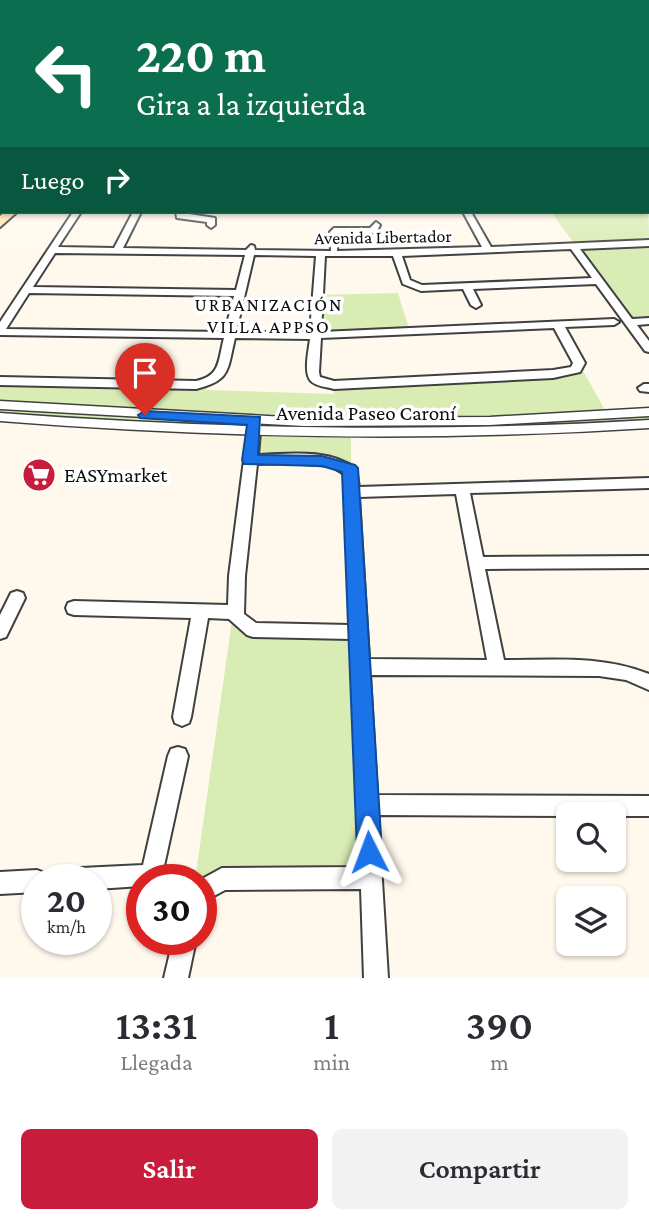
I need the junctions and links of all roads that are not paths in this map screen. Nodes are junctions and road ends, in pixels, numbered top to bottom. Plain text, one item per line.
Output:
1 (75, 214) edge
2 (136, 214) edge
3 (146, 214) edge
4 (180, 214) edge
5 (459, 214) edge
6 (468, 214) edge
7 (211, 225) dead end
8 (376, 225) dead end
9 (649, 241) edge
10 (574, 247) junction
11 (54, 248) junction
12 (334, 248) junction
13 (124, 249) junction
14 (483, 249) junction
15 (250, 250) junction
16 (321, 253) junction
17 (396, 253) junction
18 (599, 281) junction
19 (467, 287) junction
20 (27, 290) junction
21 (240, 293) junction
22 (649, 321) edge
23 (614, 322) dead end
24 (628, 322) junction
25 (558, 325) junction
26 (485, 328) junction
27 (0, 331) edge
28 (230, 335) junction
29 (315, 335) junction
30 (649, 349) edge
31 (0, 381) edge
32 (0, 405) edge
33 (649, 412) edge
34 (0, 417) edge
35 (649, 424) edge
36 (254, 427) junction
37 (250, 460) junction
38 (649, 483) edge
39 (462, 490) junction
40 (353, 492) junction
41 (649, 562) edge
42 (477, 563) junction
43 (17, 598) dead end
44 (74, 608) dead end
45 (201, 610) junction
46 (234, 612) junction
47 (0, 632) edge
48 (359, 632) junction
49 (360, 667) junction
50 (497, 667) junction
51 (649, 682) edge
52 (182, 717) dead end
53 (178, 756) dead end
54 (367, 805) junction
55 (649, 806) edge
56 (153, 864) edge
57 (370, 878) junction
58 (217, 881) edge
59 (21, 882) edge
60 (0, 883) edge
61 (181, 955) edge
62 (176, 978) edge
63 (376, 978) edge

1 - 11 street
2 - 13 street
3 - 13 street
4 - 7 street
5 - 14 street
6 - 14 street
8 - 12 street
9 - 10 street, Avenida Libertador
9 - 14 street, Avenida Libertador
10 - 14 street, Avenida Libertador
10 - 18 street
11 - 13 street, Avenida Libertador
11 - 20 street
12 - 14 street, Avenida Libertador
12 - 15 street, Avenida Libertador
13 - 15 street, Avenida Libertador
14 - 17 street, Avenida Libertador
15 - 16 street, Avenida Libertador
15 - 21 street
16 - 17 street, Avenida Libertador
16 - 29 street
17 - 19 street
18 - 19 street
18 - 24 street
19 - 26 street
20 - 21 street
20 - 27 street
21 - 28 street
22 - 24 street
23 - 25 street
24 - 30 street
25 - 26 street
25 - 29 street
26 - 29 street
27 - 28 street
28 - 29 street
28 - 31 street
32 - 36 street, Avenida Paseo Caroní
33 - 36 street, Avenida Paseo Caroní
34 - 36 street, Avenida Paseo Caroní
35 - 36 street, Avenida Paseo Caroní
36 - 37 street
37 - 40 street
37 - 46 street
38 - 39 street
39 - 40 street
39 - 42 street
40 - 48 street
41 - 42 street
42 - 50 street
43 - 47 street
44 - 45 street
45 - 46 street
45 - 52 street
46 - 48 street
48 - 49 street
49 - 50 street
49 - 54 street
50 - 51 street
53 - 56 street
54 - 55 street
54 - 57 street
57 - 58 street
57 - 63 street
59 - 60 street
61 - 62 street

